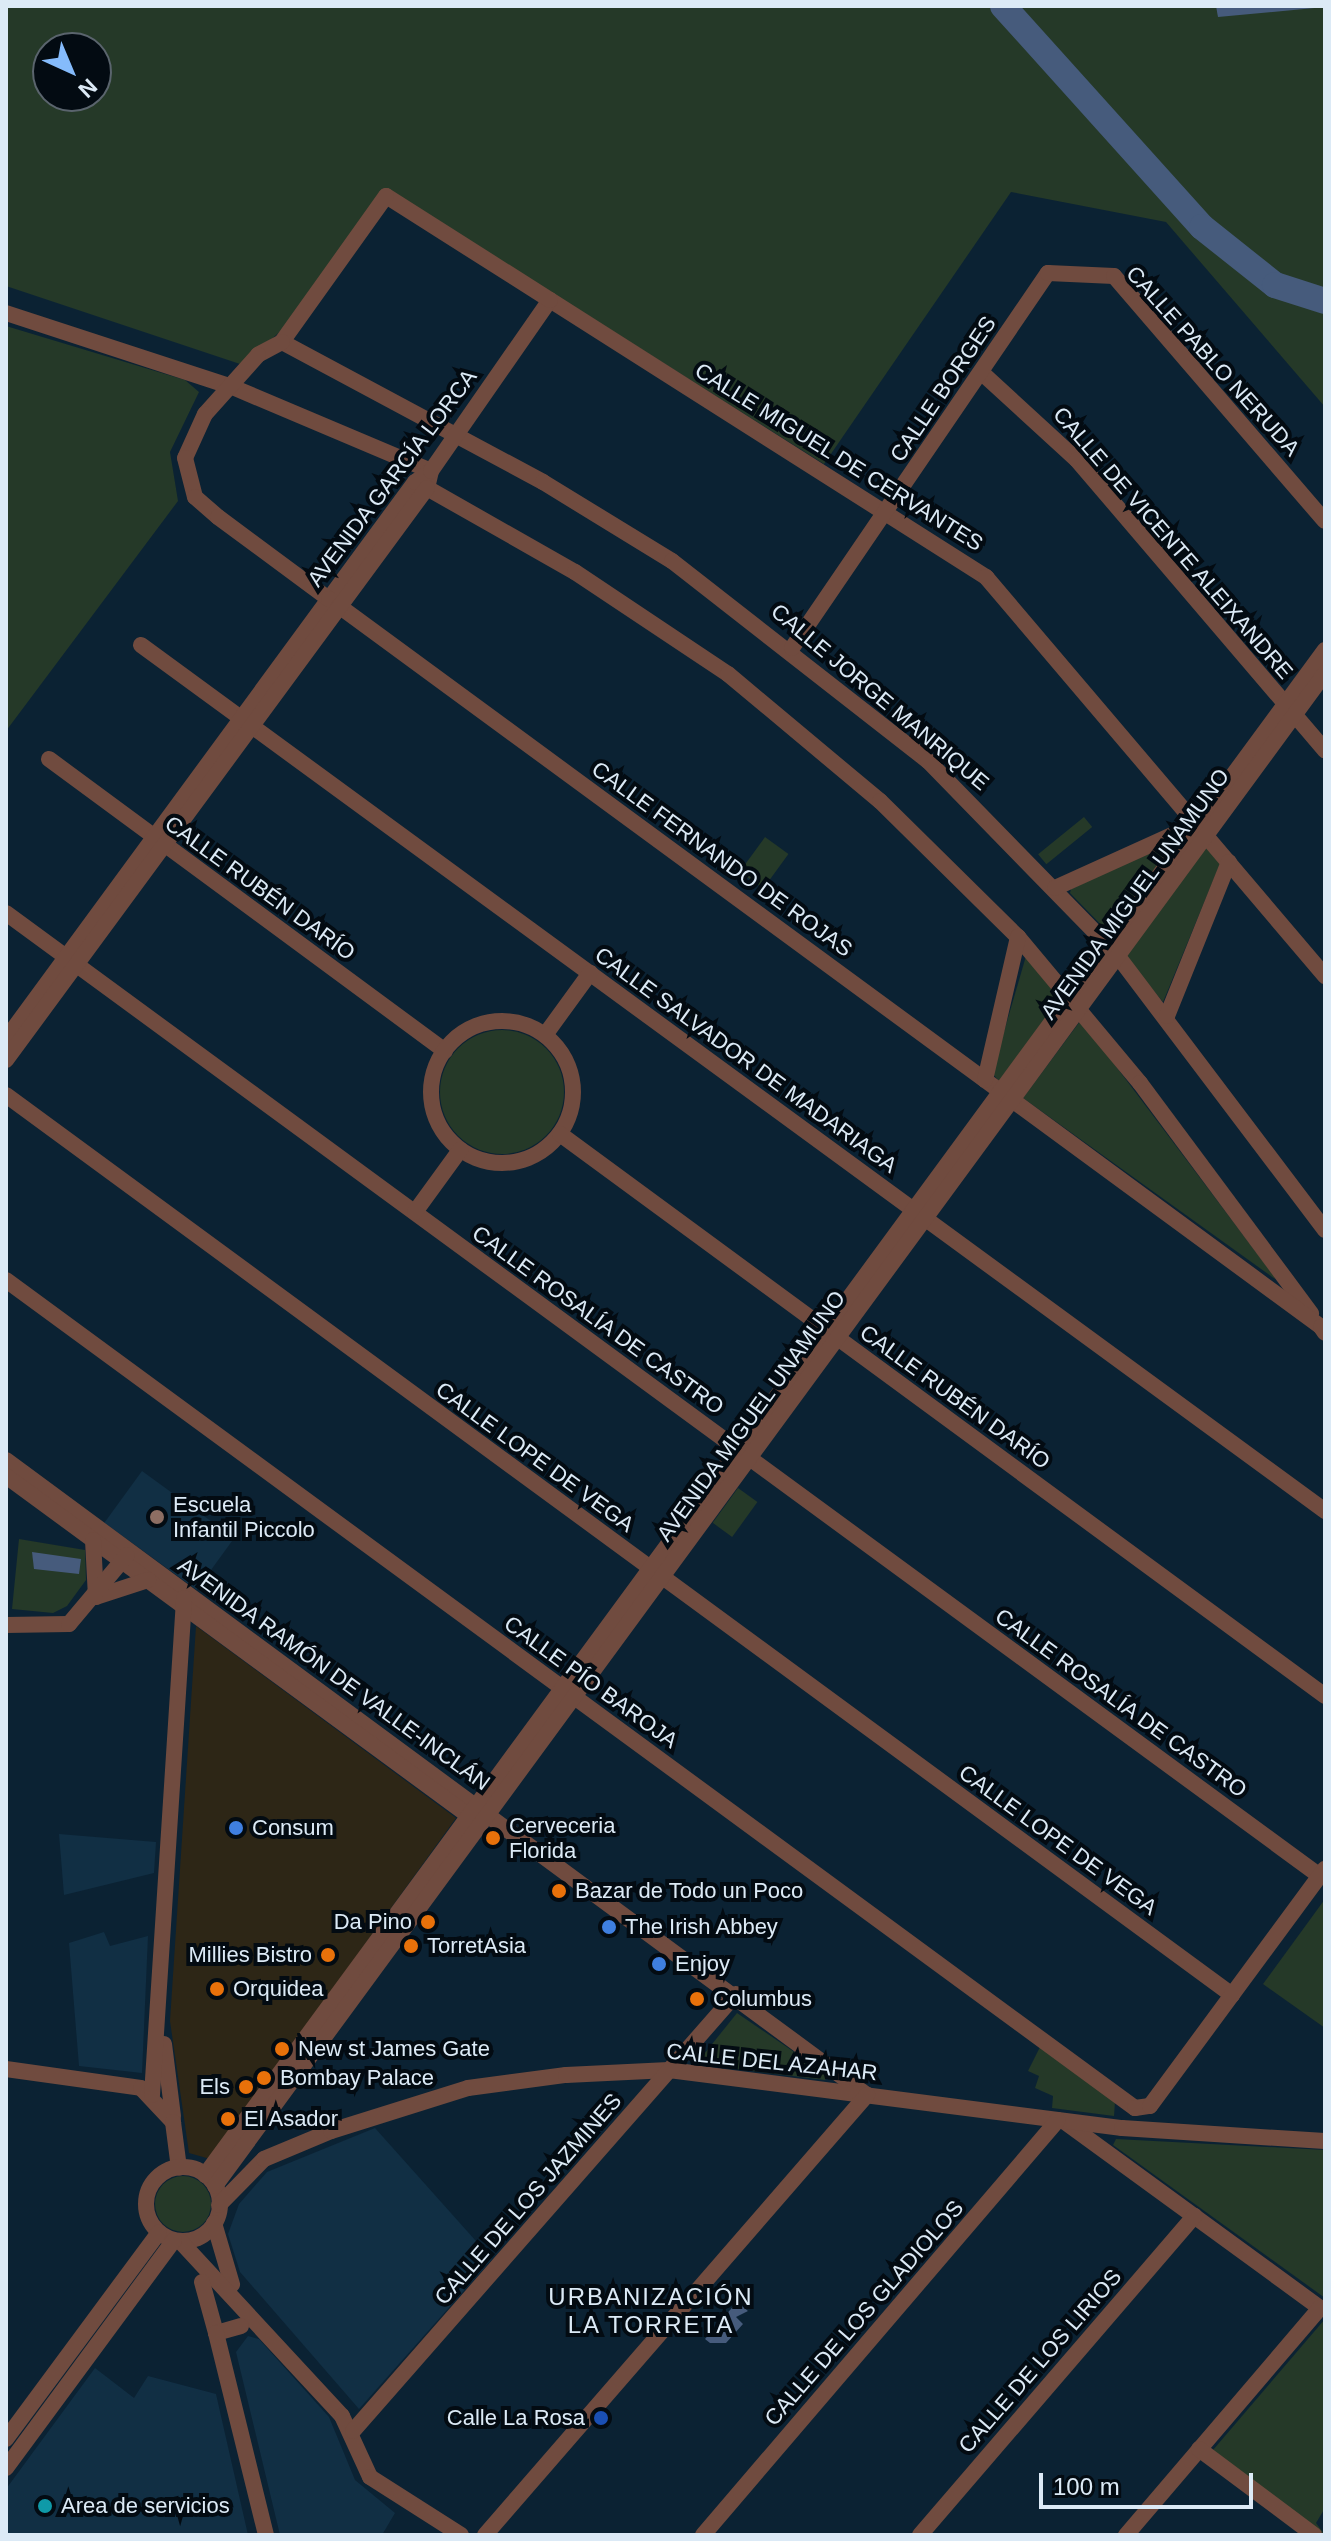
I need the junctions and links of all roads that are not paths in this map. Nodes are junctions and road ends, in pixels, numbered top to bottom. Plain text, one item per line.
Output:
1 (1048, 273) joint
2 (550, 300) junction
3 (6, 313) edge
4 (282, 342) junction
5 (981, 372) junction
6 (230, 386) junction
7 (456, 434) junction
8 (424, 481) junction
9 (885, 512) junction
10 (1325, 521) edge
11 (334, 603) junction
12 (141, 645) dead end
13 (792, 648) junction
14 (1325, 650) edge
15 (1325, 673) edge
16 (1290, 709) junction
17 (248, 721) junction
18 (1325, 750) edge
19 (49, 759) dead end
20 (1201, 830) junction
21 (159, 841) junction
22 (1229, 862) junction
23 (1055, 888) junction
24 (6, 913) edge
25 (1018, 937) junction
26 (1113, 950) junction
27 (71, 960) junction
28 (590, 973) junction
29 (1325, 976) edge
30 (1074, 1002) junction
31 (1167, 1016) junction
32 (545, 1035) junction
33 (6, 1039) edge
34 (445, 1051) junction
35 (6, 1060) edge
36 (985, 1080) junction
37 (6, 1095) edge
38 (1006, 1095) junction
39 (560, 1134) junction
40 (460, 1150) junction
41 (415, 1212) junction
42 (919, 1214) junction
43 (1325, 1230) edge
44 (6, 1280) edge
45 (1323, 1330) edge
46 (831, 1333) junction
47 (743, 1453) junction
48 (6, 1460) edge
49 (6, 1476) edge
50 (1325, 1511) edge
51 (93, 1540) junction
52 (125, 1557) junction
53 (656, 1572) junction
54 (148, 1580) junction
55 (96, 1597) junction
56 (184, 1599) junction
57 (6, 1625) edge
58 (568, 1692) junction
59 (1325, 1696) edge
60 (478, 1811) junction
61 (1322, 1873) edge
62 (161, 1986) junction
63 (736, 1994) junction
64 (1232, 1995) junction
65 (6, 2069) edge
66 (669, 2070) junction
67 (152, 2095) junction
68 (867, 2095) junction
69 (1131, 2105) junction
70 (1060, 2121) junction
71 (173, 2122) junction
72 (1122, 2128) junction
73 (1325, 2141) edge
74 (179, 2168) junction
75 (210, 2181) junction
76 (219, 2205) junction
77 (1194, 2216) junction
78 (214, 2223) junction
79 (171, 2238) junction
80 (202, 2282) dead end
81 (241, 2299) junction
82 (241, 2326) dead end
83 (216, 2333) junction
84 (353, 2431) junction
85 (6, 2439) edge
86 (1199, 2449) junction
87 (6, 2468) edge
88 (266, 2535) edge
89 (461, 2535) edge
90 (485, 2535) edge
91 (703, 2535) edge
92 (920, 2535) edge
93 (1126, 2535) edge
94 (1314, 2535) edge

1 - 5 street, CALLE BORGES
1 - 10 street, CALLE PABLO NERUDA
2 - 4 street
2 - 7 street, AVENIDA GARCÍA LORCA
2 - 9 street, CALLE MIGUEL DE CERVANTES
3 - 6 street
4 - 6 street
4 - 7 street, CALLE JORGE MANRIQUE
5 - 9 street, CALLE BORGES
5 - 16 street, CALLE DE VICENTE ALEIXANDRE
6 - 8 street
6 - 11 street, CALLE FERNANDO DE ROJAS
7 - 8 street, AVENIDA GARCÍA LORCA
7 - 13 street, CALLE JORGE MANRIQUE
8 - 11 street, AVENIDA GARCÍA LORCA
8 - 25 street
9 - 13 street, CALLE BORGES
9 - 20 street, CALLE MIGUEL DE CERVANTES
11 - 17 street, AVENIDA GARCÍA LORCA
11 - 36 street, CALLE FERNANDO DE ROJAS
12 - 17 street, CALLE SALVADOR DE MADARIAGA
13 - 23 street, CALLE JORGE MANRIQUE
14 - 16 street, AVENIDA MIGUEL UNAMUNO
15 - 16 street, AVENIDA MIGUEL UNAMUNO
16 - 18 street, CALLE DE VICENTE ALEIXANDRE
16 - 20 street, AVENIDA MIGUEL UNAMUNO
17 - 21 street, AVENIDA GARCÍA LORCA
17 - 28 street, CALLE SALVADOR DE MADARIAGA
19 - 21 street, CALLE RUBÉN DARÍO
20 - 22 street, CALLE MIGUEL DE CERVANTES
20 - 23 street, AVENIDA MIGUEL UNAMUNO
20 - 26 street, AVENIDA MIGUEL UNAMUNO
21 - 27 street, AVENIDA GARCÍA LORCA
21 - 34 street, CALLE RUBÉN DARÍO
22 - 29 street, CALLE MIGUEL DE CERVANTES
22 - 31 street
23 - 26 street, CALLE JORGE MANRIQUE
24 - 27 street, CALLE ROSALÍA DE CASTRO
25 - 30 street
25 - 36 street
26 - 30 street, AVENIDA MIGUEL UNAMUNO
26 - 31 street, CALLE JORGE MANRIQUE
27 - 33 street, AVENIDA GARCÍA LORCA
27 - 35 street, AVENIDA GARCÍA LORCA
27 - 41 street, CALLE ROSALÍA DE CASTRO
28 - 32 street
28 - 42 street, CALLE SALVADOR DE MADARIAGA
30 - 38 street, AVENIDA MIGUEL UNAMUNO
30 - 45 street
31 - 43 street, CALLE JORGE MANRIQUE
32 - 34 street
32 - 39 street
34 - 40 street
36 - 38 street, CALLE FERNANDO DE ROJAS
37 - 53 street, CALLE LOPE DE VEGA
38 - 42 street, AVENIDA MIGUEL UNAMUNO
38 - 45 street, CALLE FERNANDO DE ROJAS
39 - 40 street
39 - 46 street, CALLE RUBÉN DARÍO
40 - 41 street
41 - 47 street, CALLE ROSALÍA DE CASTRO
42 - 46 street, AVENIDA MIGUEL UNAMUNO
42 - 50 street, CALLE SALVADOR DE MADARIAGA
44 - 58 street, CALLE PÍO BAROJA
46 - 47 street, AVENIDA MIGUEL UNAMUNO
46 - 59 street, CALLE RUBÉN DARÍO
47 - 53 street, AVENIDA MIGUEL UNAMUNO
47 - 61 street, CALLE ROSALÍA DE CASTRO
48 - 52 street, AVENIDA RAMÓN DE VALLE-INCLÁN
49 - 51 street, AVENIDA RAMÓN DE VALLE-INCLÁN
51 - 52 street, AVENIDA RAMÓN DE VALLE-INCLÁN
51 - 55 street
52 - 54 street, AVENIDA RAMÓN DE VALLE-INCLÁN
52 - 55 street
52 - 56 street, AVENIDA RAMÓN DE VALLE-INCLÁN
53 - 58 street, AVENIDA MIGUEL UNAMUNO
53 - 64 street, CALLE LOPE DE VEGA
54 - 55 street
54 - 56 street, AVENIDA RAMÓN DE VALLE-INCLÁN
55 - 57 street
56 - 60 street, AVENIDA RAMÓN DE VALLE-INCLÁN
56 - 62 street
58 - 60 street, AVENIDA MIGUEL UNAMUNO
58 - 69 street, CALLE PÍO BAROJA
60 - 63 street, AVENIDA RAMÓN DE VALLE-INCLÁN
60 - 75 street, AVENIDA MIGUEL UNAMUNO
61 - 64 street
62 - 67 street
62 - 71 street
63 - 66 street, CALLE DE LOS JAZMINES
63 - 68 street, AVENIDA RAMÓN DE VALLE-INCLÁN
64 - 69 street
65 - 67 street
66 - 68 street, CALLE DEL AZAHAR
66 - 76 street, CALLE DEL AZAHAR
66 - 84 street, CALLE DE LOS JAZMINES
67 - 71 street
68 - 70 street, CALLE DEL AZAHAR
68 - 90 street
69 - 72 street
70 - 72 street, CALLE DEL AZAHAR
70 - 77 street
70 - 91 street, CALLE DE LOS GLADIOLOS
71 - 74 street
72 - 73 street, CALLE DEL AZAHAR
74 - 75 street
74 - 79 street
75 - 76 street
76 - 78 street
77 - 86 street
77 - 92 street, CALLE DE LOS LIRIOS
78 - 79 street
78 - 81 street
79 - 81 street
79 - 85 street
79 - 87 street
80 - 83 street
81 - 84 street
82 - 83 street
83 - 88 street
84 - 89 street
86 - 93 street
86 - 94 street

